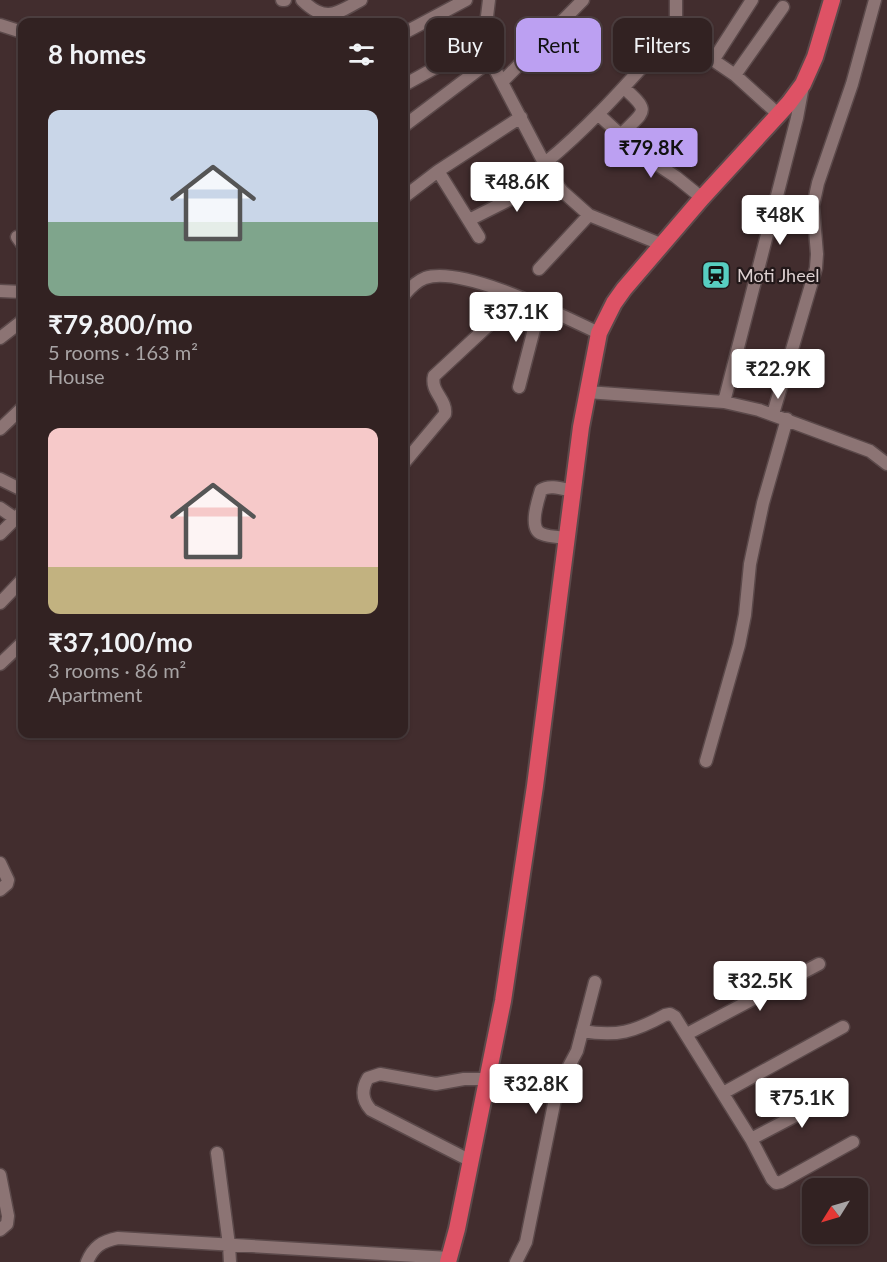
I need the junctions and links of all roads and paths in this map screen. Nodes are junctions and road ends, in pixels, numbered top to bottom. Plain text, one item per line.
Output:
1 (302, 0) edge
2 (362, 0) edge
3 (466, 0) edge
4 (489, 0) edge
5 (583, 0) edge
6 (676, 0) edge
7 (752, 0) edge
8 (832, 0) edge
9 (875, 0) edge
10 (783, 7) dead end
11 (487, 18) edge
12 (676, 18) edge
13 (0, 25) edge
14 (18, 31) edge
15 (408, 31) edge
16 (714, 59) joint
17 (428, 72) edge
18 (475, 72) edge
19 (496, 72) edge
20 (638, 72) edge
21 (735, 75) junction
22 (502, 82) junction
23 (408, 83) edge
24 (803, 84) junction
25 (624, 88) junction
26 (598, 114) junction
27 (778, 114) junction
28 (521, 117) junction
29 (408, 123) edge
30 (621, 135) junction
31 (545, 163) junction
32 (438, 171) junction
33 (552, 178) junction
34 (408, 194) edge
35 (702, 198) junction
36 (589, 215) junction
37 (469, 220) junction
38 (479, 237) dead end
39 (663, 245) junction
40 (540, 269) dead end
41 (0, 291) edge
42 (408, 291) edge
43 (18, 292) edge
44 (519, 297) junction
45 (540, 306) junction
46 (18, 324) edge
47 (599, 333) junction
48 (0, 338) edge
49 (519, 387) dead end
50 (587, 392) junction
51 (724, 402) junction
52 (18, 412) edge
53 (773, 414) junction
54 (787, 419) junction
55 (0, 429) edge
56 (408, 458) edge
57 (887, 464) edge
58 (0, 479) edge
59 (18, 488) edge
60 (573, 491) junction
61 (0, 508) edge
62 (18, 515) edge
63 (18, 518) edge
64 (0, 534) edge
65 (567, 538) junction
66 (18, 584) edge
67 (0, 603) edge
68 (18, 647) edge
69 (0, 664) edge
70 (706, 761) dead end
71 (0, 863) edge
72 (0, 890) edge
73 (819, 964) dead end
74 (595, 982) dead end
75 (843, 1027) dead end
76 (582, 1031) junction
77 (687, 1034) junction
78 (487, 1079) junction
79 (723, 1093) junction
80 (839, 1093) dead end
81 (751, 1139) junction
82 (853, 1142) dead end
83 (217, 1153) dead end
84 (471, 1161) junction
85 (0, 1175) edge
86 (0, 1230) edge
87 (230, 1245) junction
88 (448, 1260) edge
89 (87, 1262) edge
90 (230, 1262) edge
91 (516, 1262) edge

1 - 2 street
3 - 15 street
4 - 11 street
5 - 22 street
6 - 12 street
7 - 16 street
8 - 24 highway
9 - 53 street
10 - 21 street
13 - 14 street
16 - 21 street
17 - 23 street
18 - 29 street
19 - 22 street
20 - 25 street
21 - 27 street
22 - 28 street
24 - 27 highway
24 - 51 street
25 - 26 street
25 - 30 street
26 - 30 street
26 - 31 street
27 - 35 highway
28 - 31 street
28 - 32 street
30 - 35 street
31 - 33 street
32 - 34 street
32 - 37 street
33 - 36 street
33 - 37 street
35 - 39 highway
36 - 39 street
36 - 40 street
37 - 38 street
39 - 47 highway
41 - 43 street
42 - 44 street
44 - 45 street
44 - 56 street
45 - 47 street
45 - 49 street
46 - 48 street
47 - 50 highway
50 - 51 street
50 - 60 highway
51 - 53 street
52 - 55 street
53 - 54 street
54 - 57 street
54 - 70 street
58 - 59 street
60 - 65 highway
60 - 65 street
61 - 62 street
63 - 64 street
65 - 78 highway
66 - 67 street
68 - 69 street
71 - 72 street
73 - 77 street
74 - 76 street
75 - 79 street
76 - 77 street
76 - 91 street
77 - 79 street
78 - 84 highway
78 - 84 street
79 - 81 street
80 - 81 street
81 - 82 street
83 - 87 street
84 - 88 highway
85 - 86 street
87 - 88 street
87 - 89 street
87 - 90 street

